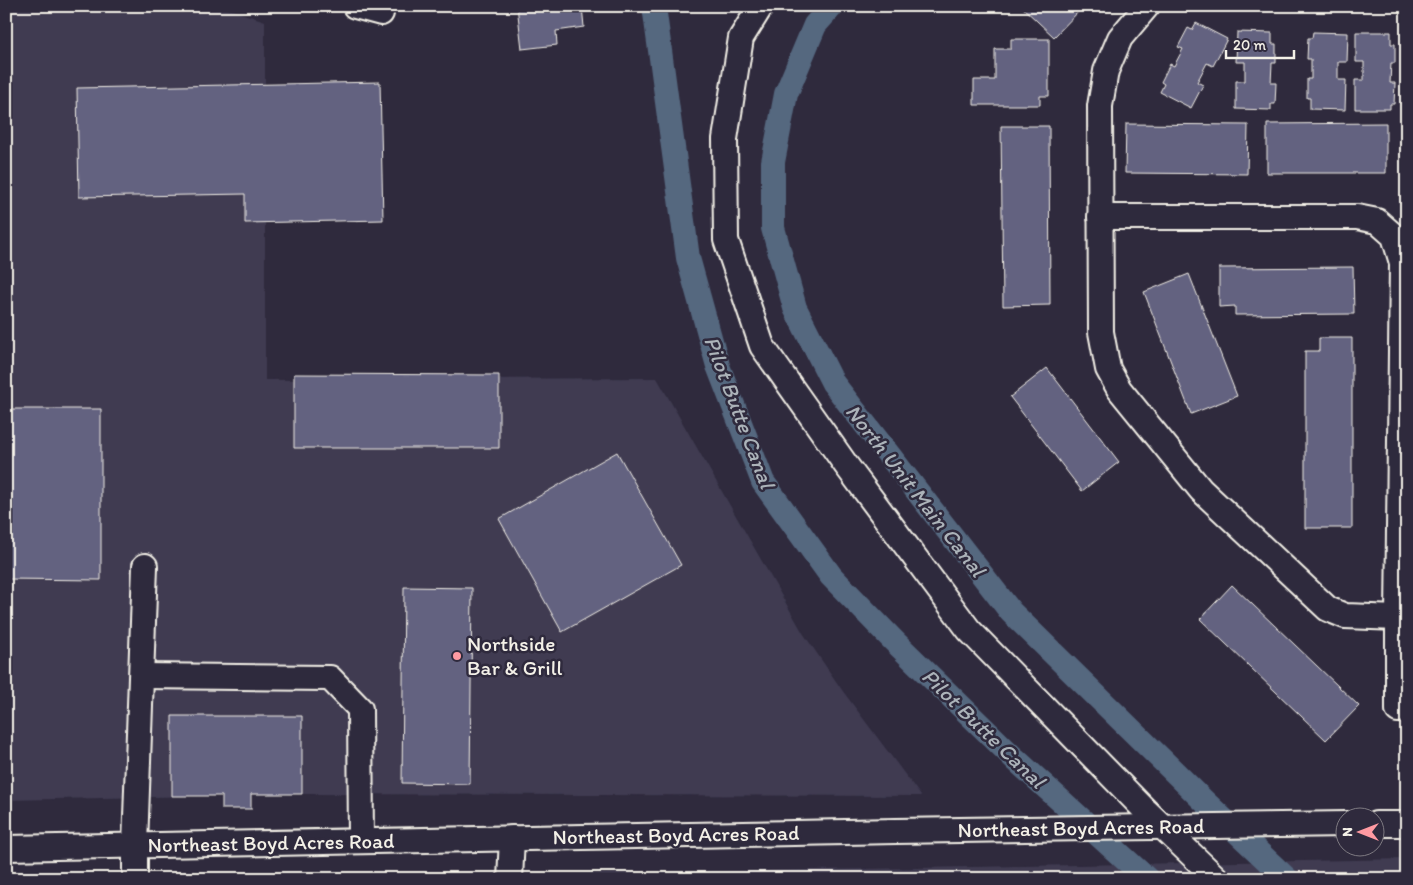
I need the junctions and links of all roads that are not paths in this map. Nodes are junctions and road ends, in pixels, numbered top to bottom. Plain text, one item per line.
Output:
1 (356, 6) edge
2 (761, 6) edge
3 (1147, 6) edge
4 (381, 13) dead end
5 (1100, 217) junction
6 (146, 566) dead end
7 (1398, 618) junction
8 (142, 676) junction
9 (1398, 710) dead end
10 (1336, 824) edge
11 (1386, 824) edge
12 (1407, 824) edge
13 (1163, 827) junction
14 (512, 838) junction
15 (361, 841) junction
16 (135, 845) junction
17 (6, 848) edge
18 (135, 879) edge
19 (510, 879) edge
20 (1217, 879) edge

1 - 4 street
2 - 13 street
3 - 5 street
5 - 7 street
5 - 7 street
6 - 8 street
7 - 9 street
8 - 15 street
8 - 16 street
10 - 13 street, Northeast Boyd Acres Road
11 - 12 street
13 - 14 street, Northeast Boyd Acres Road
13 - 20 street
14 - 15 street, Northeast Boyd Acres Road
14 - 19 street
15 - 16 street, Northeast Boyd Acres Road
16 - 17 street, Northeast Boyd Acres Road
16 - 18 street

